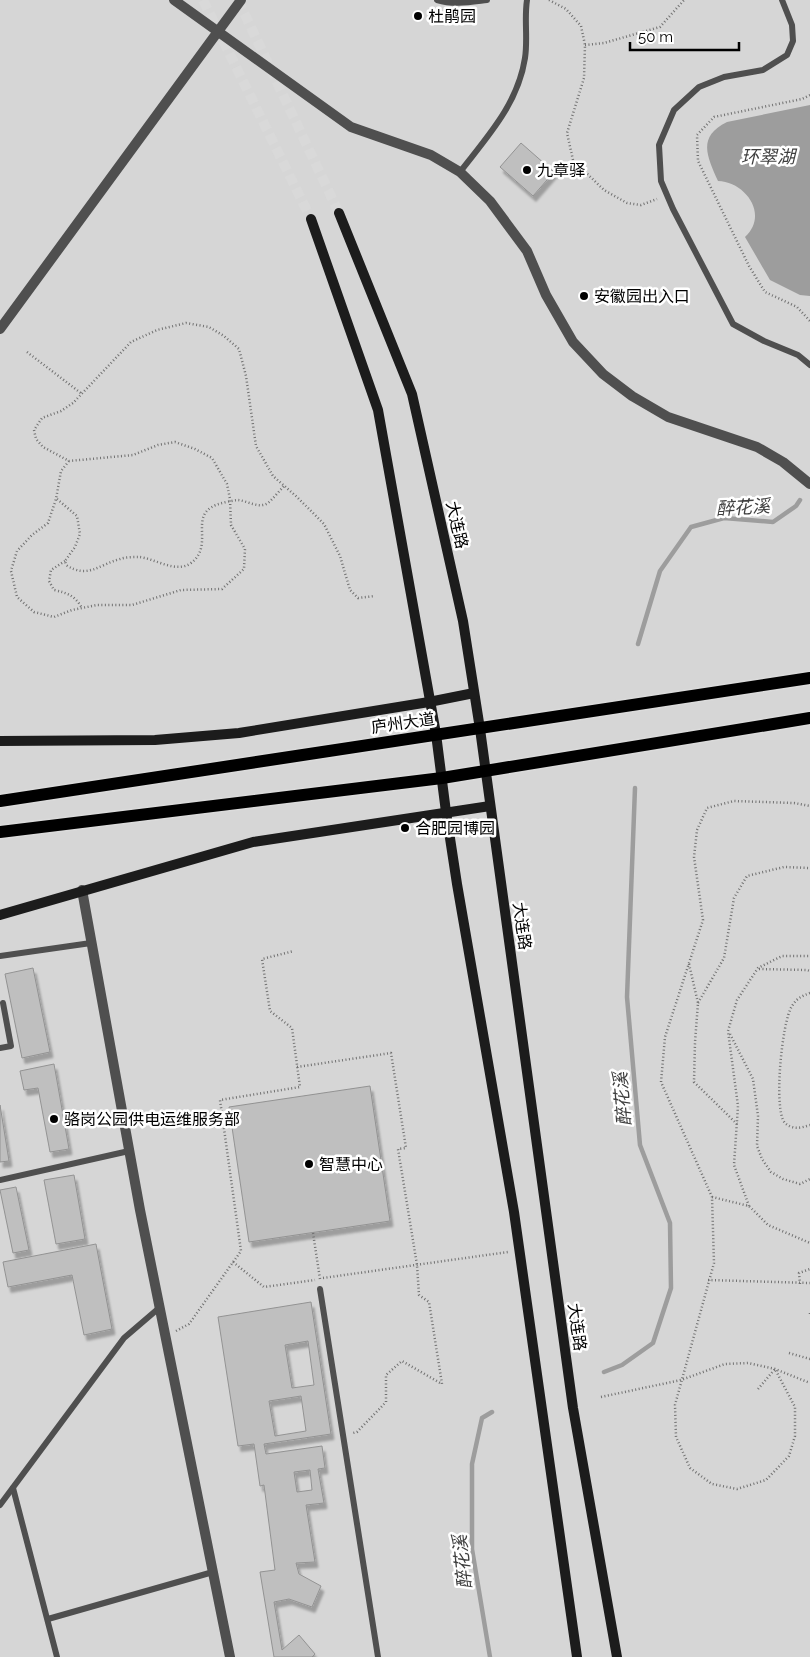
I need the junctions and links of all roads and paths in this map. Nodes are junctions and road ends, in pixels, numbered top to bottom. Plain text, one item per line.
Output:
1 (174, 0) edge
2 (241, 0) edge
3 (437, 0) edge
4 (487, 0) edge
5 (526, 0) edge
6 (549, 0) edge
7 (684, 0) edge
8 (782, 0) edge
9 (218, 31) junction
10 (585, 45) junction
11 (810, 95) edge
12 (460, 172) junction
13 (667, 196) junction
14 (339, 213) tunnel mouth
15 (311, 219) tunnel mouth
16 (810, 321) edge
17 (0, 329) edge
18 (28, 352) dead end
19 (810, 365) edge
20 (82, 394) junction
21 (69, 461) junction
22 (810, 484) edge
23 (284, 486) junction
24 (56, 499) junction
25 (230, 502) junction
26 (66, 559) junction
27 (375, 596) dead end
28 (82, 608) junction
29 (810, 678) edge
30 (474, 693) junction
31 (429, 702) junction
32 (810, 718) edge
33 (480, 729) junction
34 (436, 734) junction
35 (0, 741) edge
36 (485, 771) junction
37 (442, 778) junction
38 (0, 801) edge
39 (490, 806) junction
40 (810, 806) edge
41 (446, 812) junction
42 (0, 832) edge
43 (810, 868) edge
44 (82, 890) junction
45 (0, 915) edge
46 (92, 943) junction
47 (294, 951) dead end
48 (0, 956) edge
49 (810, 956) edge
50 (688, 962) junction
51 (758, 968) junction
52 (810, 971) edge
53 (810, 993) edge
54 (3, 1003) dead end
55 (698, 1003) junction
56 (728, 1031) junction
57 (0, 1048) edge
58 (297, 1067) junction
59 (737, 1124) junction
60 (810, 1125) edge
61 (129, 1151) junction
62 (810, 1179) edge
63 (0, 1180) edge
64 (712, 1198) junction
65 (749, 1206) junction
66 (313, 1233) dead end
67 (810, 1243) edge
68 (519, 1250) junction
69 (233, 1262) junction
70 (416, 1265) junction
71 (810, 1269) edge
72 (320, 1279) junction
73 (708, 1280) junction
74 (810, 1283) edge
75 (800, 1284) junction
76 (320, 1289) dead end
77 (159, 1308) junction
78 (165, 1338) junction
79 (789, 1353) dead end
80 (810, 1359) edge
81 (775, 1369) junction
82 (681, 1380) junction
83 (810, 1383) edge
84 (758, 1389) dead end
85 (601, 1398) dead end
86 (343, 1436) junction
87 (12, 1488) junction
88 (0, 1505) edge
89 (213, 1572) junction
90 (48, 1619) junction
91 (58, 1657) edge
92 (230, 1657) edge
93 (378, 1657) edge
94 (577, 1657) edge
95 (616, 1657) edge

1 - 9 street
2 - 9 street
3 - 4 lane
5 - 12 lane
6 - 10 path
7 - 10 path
8 - 13 lane
9 - 12 street
9 - 17 street
10 - 13 path
11 - 16 path
12 - 22 street
13 - 19 lane
14 - 30 main road, 大连路
15 - 31 main road
18 - 20 path
20 - 21 path
20 - 23 path
21 - 24 path
21 - 25 path
23 - 25 path
23 - 27 path
24 - 26 path
24 - 28 path
25 - 26 path
25 - 28 path
26 - 28 path
29 - 33 main road, 庐州大道
30 - 31 main road
30 - 33 main road, 大连路
31 - 34 main road
31 - 35 main road
32 - 36 main road
33 - 34 main road, 庐州大道
33 - 36 main road, 大连路
34 - 37 main road
34 - 38 main road, 庐州大道
36 - 37 main road
36 - 39 main road, 大连路
37 - 41 main road
37 - 42 main road
39 - 41 main road
39 - 95 main road, 大连路
40 - 50 path
41 - 44 main road
41 - 68 main road
43 - 55 path
44 - 45 main road
44 - 46 street
46 - 48 lane
46 - 61 street
47 - 58 path
49 - 51 path
50 - 55 path
50 - 64 path
51 - 52 path
51 - 56 path
53 - 60 path
54 - 57 lane
55 - 59 path
56 - 59 path
56 - 62 path
58 - 69 path
58 - 70 path
59 - 65 path
61 - 63 lane
61 - 77 street
64 - 65 path
64 - 73 path
65 - 67 path
66 - 72 path
68 - 70 path
68 - 94 main road
69 - 72 path
69 - 78 path
70 - 72 path
70 - 86 path
71 - 75 path
73 - 75 path
73 - 82 path
74 - 75 path
76 - 86 lane
77 - 78 street
77 - 87 lane
78 - 89 street
79 - 80 path
81 - 82 path
81 - 82 path
81 - 83 path
81 - 84 path
82 - 85 path
86 - 93 lane
87 - 88 lane
87 - 90 lane
89 - 90 lane
89 - 92 street
90 - 91 lane

